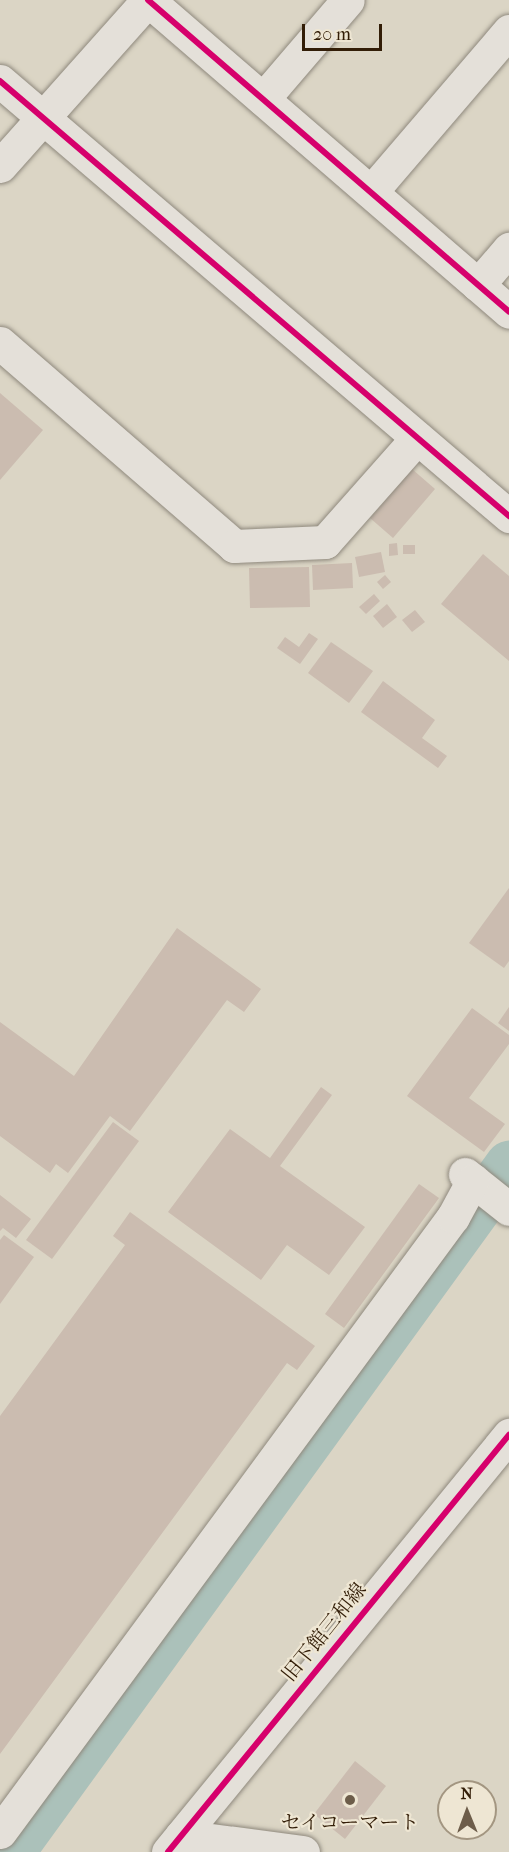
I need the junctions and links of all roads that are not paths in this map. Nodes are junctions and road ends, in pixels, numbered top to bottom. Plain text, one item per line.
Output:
1 (148, 0) edge
2 (348, 0) edge
3 (509, 31) edge
4 (0, 81) edge
5 (263, 99) junction
6 (42, 116) junction
7 (0, 166) edge
8 (371, 192) junction
9 (509, 249) edge
10 (478, 285) junction
11 (509, 312) edge
12 (0, 343) edge
13 (417, 438) junction
14 (504, 501) edge
15 (485, 1190) edge
16 (509, 1435) edge
17 (0, 1832) edge
18 (174, 1844) edge
19 (303, 1852) edge

1 - 5 street
1 - 6 street
2 - 5 street
3 - 8 street
4 - 6 street
5 - 8 street
6 - 7 street
6 - 13 street
8 - 10 street
9 - 10 street
10 - 11 street
12 - 13 street
13 - 14 street
15 - 17 street
16 - 18 street, 旧下館三和線
18 - 19 street

